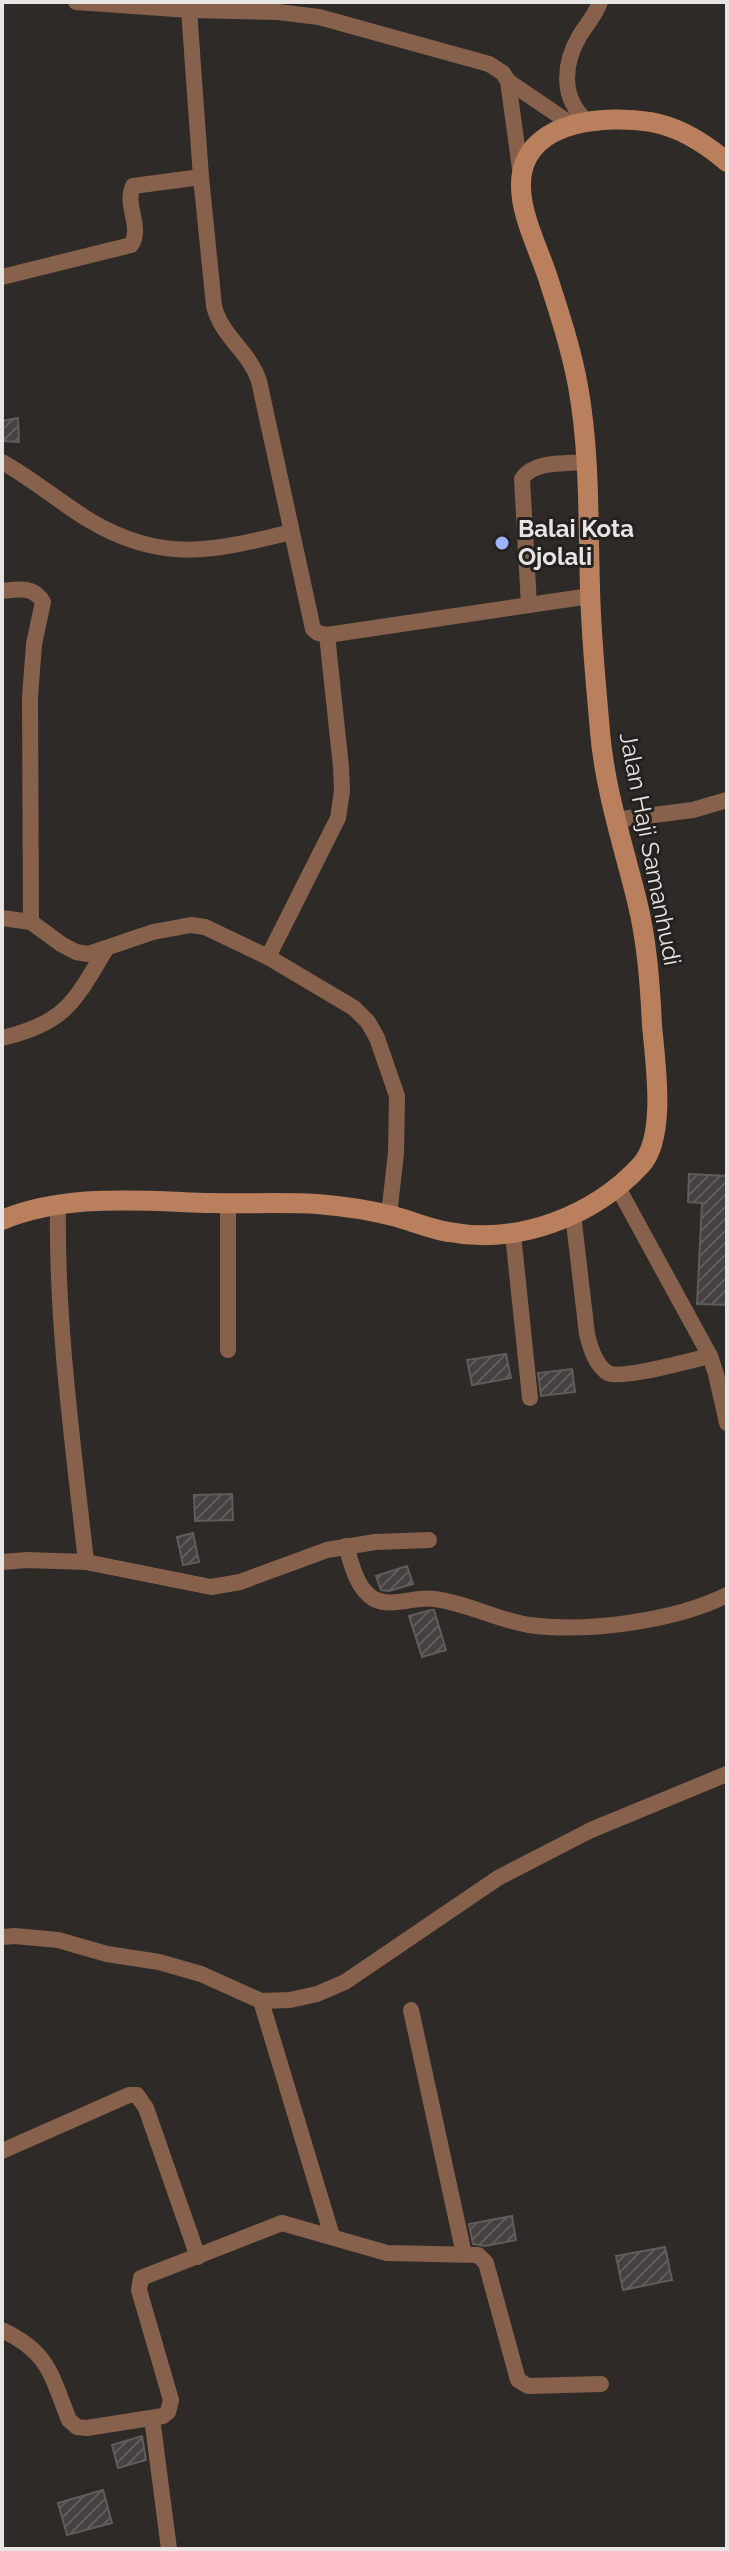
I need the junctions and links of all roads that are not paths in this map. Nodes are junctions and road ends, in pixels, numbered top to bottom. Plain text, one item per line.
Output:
1 (76, 2) edge
2 (93, 2) edge
3 (600, 2) edge
4 (189, 10) junction
5 (508, 81) junction
6 (579, 123) junction
7 (727, 162) edge
8 (201, 177) junction
9 (521, 177) junction
10 (2, 277) edge
11 (2, 462) edge
12 (586, 462) junction
13 (291, 532) junction
14 (2, 591) edge
15 (590, 596) junction
16 (529, 605) junction
17 (327, 635) junction
18 (727, 800) edge
19 (614, 820) junction
20 (2, 918) edge
21 (31, 922) junction
22 (106, 949) junction
23 (268, 957) junction
24 (2, 1038) edge
25 (617, 1186) junction
26 (228, 1204) junction
27 (58, 1205) junction
28 (573, 1214) junction
29 (389, 1215) junction
30 (2, 1220) edge
31 (513, 1234) junction
32 (228, 1350) dead end
33 (710, 1356) junction
34 (530, 1398) dead end
35 (727, 1423) edge
36 (429, 1540) dead end
37 (346, 1546) junction
38 (2, 1562) edge
39 (86, 1562) junction
40 (727, 1595) edge
41 (727, 1774) edge
42 (2, 1937) edge
43 (261, 2001) junction
44 (411, 2010) dead end
45 (2, 2151) edge
46 (332, 2236) junction
47 (464, 2254) junction
48 (198, 2257) junction
49 (2, 2330) edge
50 (601, 2384) dead end
51 (152, 2418) junction
52 (169, 2549) edge

1 - 2 street
2 - 4 street
3 - 6 street
4 - 5 street
4 - 8 street
5 - 6 street
5 - 9 street
6 - 7 street
6 - 9 street
8 - 10 street
8 - 13 street
9 - 12 street, Jalan Haji Samanhudi
11 - 13 street
12 - 15 street, Jalan Haji Samanhudi
12 - 16 street
13 - 17 street
14 - 21 street
15 - 16 street
15 - 19 street, Jalan Haji Samanhudi
16 - 17 street
17 - 23 street
18 - 19 street
19 - 25 street, Jalan Haji Samanhudi
20 - 21 street
21 - 22 street
22 - 23 street
22 - 24 street
23 - 29 street
25 - 28 street, Jalan Haji Samanhudi
25 - 33 street
26 - 27 street, Jalan Haji Samanhudi
26 - 29 street, Jalan Haji Samanhudi
26 - 32 street
27 - 30 street, Jalan Haji Samanhudi
27 - 39 street
28 - 31 street, Jalan Haji Samanhudi
28 - 33 street
29 - 31 street, Jalan Haji Samanhudi
31 - 34 street
33 - 35 street
36 - 37 street
37 - 39 street
37 - 40 street
38 - 39 street
41 - 43 street
42 - 43 street
43 - 46 street
44 - 47 street
45 - 48 street
46 - 47 street
46 - 48 street
47 - 50 street
48 - 51 street
49 - 51 street
51 - 52 street

